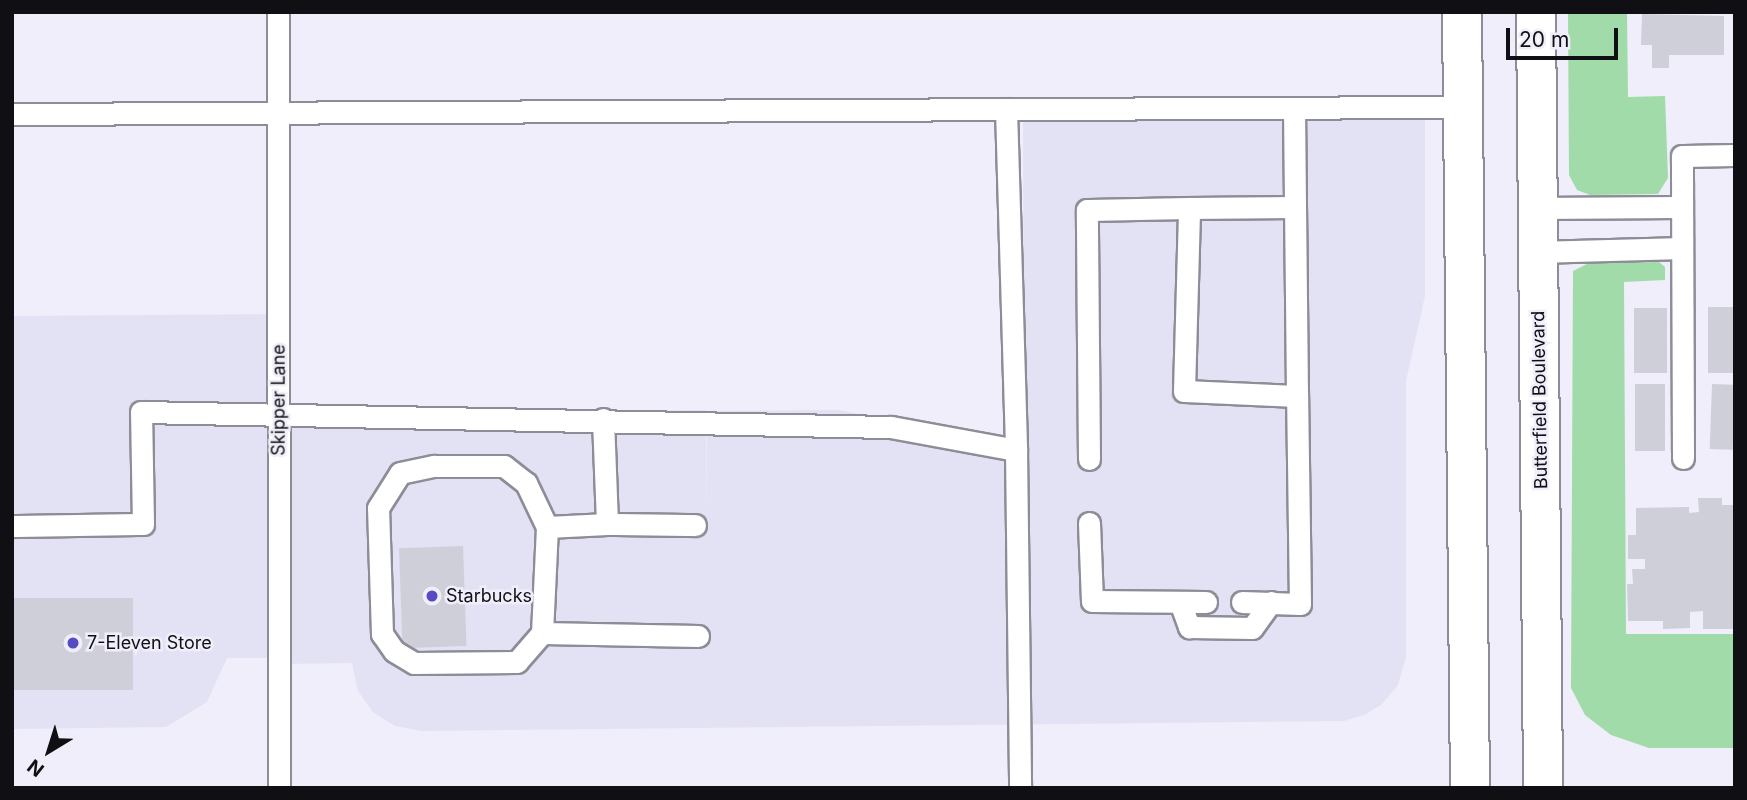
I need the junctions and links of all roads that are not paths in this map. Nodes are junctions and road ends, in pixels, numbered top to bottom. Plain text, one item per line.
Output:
1 (278, 12) edge
2 (1462, 12) edge
3 (1536, 12) edge
4 (1464, 107) junction
5 (1294, 108) junction
6 (1006, 109) junction
7 (279, 113) junction
8 (12, 114) edge
9 (1735, 155) edge
10 (1295, 207) junction
11 (1679, 207) junction
12 (1189, 208) junction
13 (1536, 208) junction
14 (1682, 248) junction
15 (1537, 251) junction
16 (1297, 396) junction
17 (278, 414) junction
18 (603, 419) junction
19 (1016, 450) junction
20 (1089, 458) dead end
21 (1683, 458) dead end
22 (1089, 523) dead end
23 (607, 524) junction
24 (695, 525) dead end
25 (12, 526) edge
26 (547, 527) junction
27 (1242, 601) dead end
28 (1180, 602) junction
29 (1270, 602) junction
30 (1206, 603) dead end
31 (542, 633) junction
32 (698, 636) dead end
33 (279, 788) edge
34 (1020, 788) edge
35 (1470, 788) edge
36 (1543, 788) edge

1 - 7 lane, Skipper Lane
2 - 4 main road
3 - 13 main road, Butterfield Boulevard
4 - 5 lane
4 - 35 main road
5 - 6 lane
5 - 10 lane
6 - 7 lane
6 - 19 lane
7 - 8 lane
7 - 17 lane, Skipper Lane
9 - 11 lane
10 - 12 lane
10 - 16 lane
11 - 13 lane
11 - 14 lane
12 - 16 lane
12 - 20 lane
13 - 15 main road, Butterfield Boulevard
14 - 15 lane
14 - 21 lane
15 - 36 main road, Butterfield Boulevard
16 - 29 lane
17 - 18 lane
17 - 25 lane
17 - 33 lane, Skipper Lane
18 - 19 lane
18 - 23 lane
19 - 34 lane
22 - 28 lane
23 - 24 lane
23 - 26 lane
26 - 31 lane
26 - 31 lane
27 - 29 lane
28 - 29 lane
28 - 30 lane
31 - 32 lane

